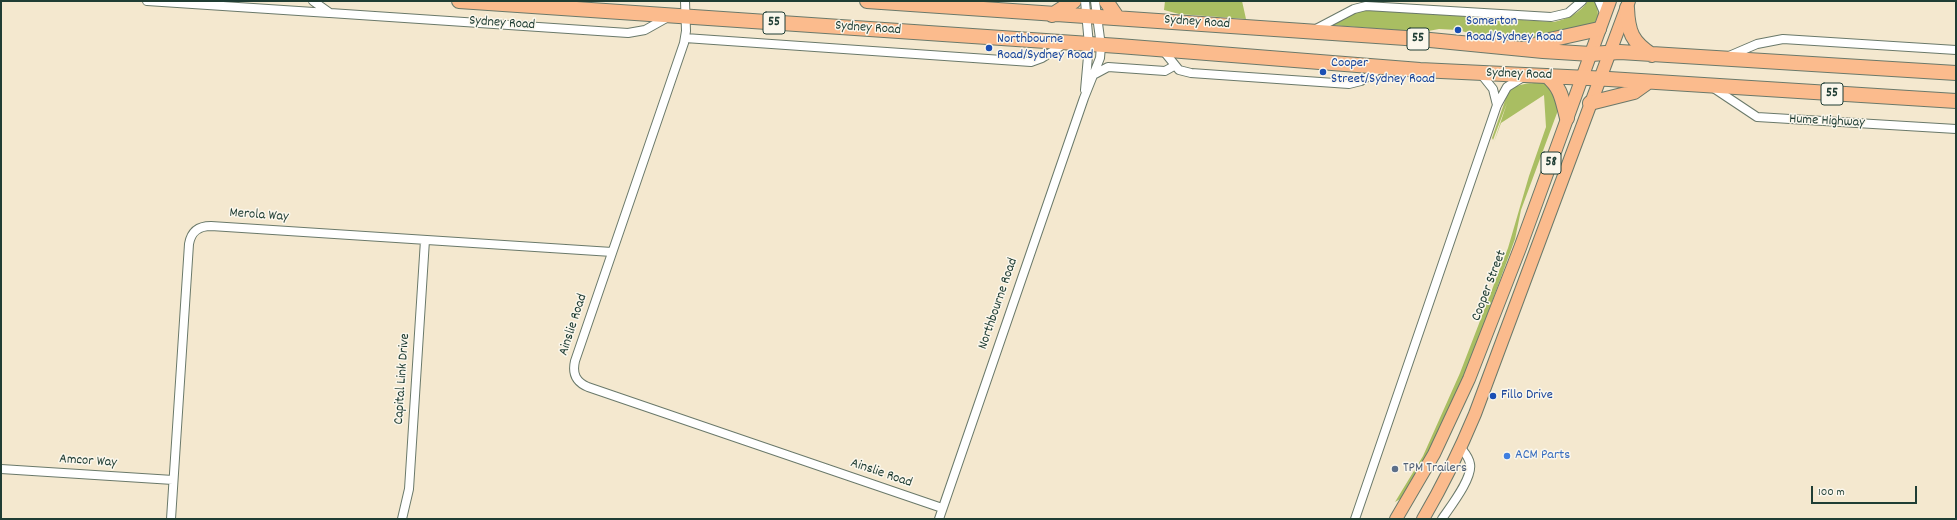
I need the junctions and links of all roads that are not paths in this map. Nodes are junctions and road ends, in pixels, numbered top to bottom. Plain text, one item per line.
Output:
1 (146, 1) edge
2 (313, 1) edge
3 (459, 1) edge
4 (685, 1) edge
5 (867, 1) edge
6 (1074, 1) edge
7 (1085, 1) edge
8 (1095, 1) edge
9 (1106, 1) edge
10 (1582, 1) edge
11 (1599, 1) edge
12 (1610, 1) edge
13 (983, 5) edge
14 (1628, 5) edge
15 (330, 13) junction
16 (1052, 15) junction
17 (1605, 15) junction
18 (670, 16) junction
19 (686, 17) junction
20 (1092, 17) junction
21 (1117, 17) junction
22 (1599, 29) junction
23 (1311, 32) junction
24 (685, 38) junction
25 (1065, 43) junction
26 (1095, 45) junction
27 (1162, 49) junction
28 (1524, 50) junction
29 (1956, 50) edge
30 (1611, 53) junction
31 (1591, 54) junction
32 (1652, 55) junction
33 (1723, 59) junction
34 (1174, 66) junction
35 (1384, 67) junction
36 (1956, 73) edge
37 (1095, 74) junction
38 (1481, 74) junction
39 (1527, 75) junction
40 (1547, 76) junction
41 (1582, 78) junction
42 (1599, 78) junction
43 (1648, 82) junction
44 (1708, 85) junction
45 (1084, 98) junction
46 (1956, 101) edge
47 (1590, 103) junction
48 (1497, 105) junction
49 (1567, 118) junction
50 (1956, 129) edge
51 (1527, 228) junction
52 (1542, 234) junction
53 (425, 240) junction
54 (612, 252) junction
55 (1454, 414) junction
56 (1475, 414) junction
57 (1461, 448) junction
58 (1434, 454) junction
59 (1, 469) edge
60 (173, 480) junction
61 (942, 508) junction
62 (171, 519) edge
63 (402, 519) edge
64 (939, 519) edge
65 (1355, 519) edge
66 (1396, 519) edge
67 (1423, 519) edge
68 (1442, 519) edge

1 - 15 street, Sydney Road
2 - 15 street
3 - 18 highway, Sydney Road / 55
4 - 19 street, Ainslie Road
5 - 13 highway, Sydney Road / 55
6 - 16 highway
7 - 20 street
8 - 20 street
9 - 21 highway
10 - 23 street
11 - 17 street
12 - 17 main road, 58
13 - 16 highway, Sydney Road / 55
14 - 30 main road, 58
14 - 32 highway
15 - 18 street, Sydney Road
16 - 20 highway, Sydney Road / 55
17 - 22 main road, 58
18 - 19 highway, Sydney Road / 55
19 - 24 street, Ainslie Road
19 - 25 highway, Sydney Road / 55
20 - 21 highway, Sydney Road / 55
20 - 26 street
20 - 26 street
21 - 23 highway, Sydney Road / 55
22 - 28 highway
22 - 31 main road, 58
23 - 28 highway, Sydney Road / 55
24 - 25 street, Sydney Road
24 - 54 street, Ainslie Road
25 - 26 highway, Sydney Road / 55
26 - 27 highway, Sydney Road / 55
26 - 37 street, Northbourne Road
26 - 45 street, Northbourne Road
27 - 34 street, Sydney Road
27 - 35 highway, Sydney Road / 55
28 - 31 highway, Sydney Road / 55
29 - 33 street
30 - 31 highway, 55
30 - 32 highway, 55
30 - 42 main road, 58
31 - 41 main road, Cooper Street / 58
32 - 33 highway, 55
33 - 36 highway, 55
34 - 35 street
34 - 37 street
35 - 38 highway, Sydney Road / 55
37 - 45 street, Northbourne Road
38 - 39 highway, Sydney Road / 55
38 - 48 street
39 - 40 highway, Sydney Road / 55
39 - 48 street
40 - 41 highway, Sydney Road / 55
40 - 49 highway
41 - 42 highway, Hume Highway / 55
41 - 49 main road, Cooper Street / 58
42 - 43 highway, Hume Highway / 55
42 - 47 main road, 58
43 - 44 highway, Hume Highway / 55
43 - 47 highway
44 - 46 highway, Hume Highway / 55
44 - 50 street, Hume Highway
45 - 61 street, Northbourne Road
47 - 52 main road, 58
48 - 65 street
49 - 51 main road, Cooper Street / 58
51 - 52 main road
51 - 55 main road, Cooper Street / 58
52 - 56 main road, 58
53 - 54 street, Merola Way
53 - 60 street, Merola Way
53 - 63 street, Capital Link Drive
54 - 61 street, Ainslie Road
55 - 56 main road
55 - 58 main road, Cooper Street / 58
56 - 57 main road, 58
57 - 58 main road
57 - 67 main road, 58
57 - 68 street
58 - 66 main road, Cooper Street / 58
59 - 60 street, Amcor Way
60 - 62 street, Merola Way
61 - 64 street, Northbourne Road

